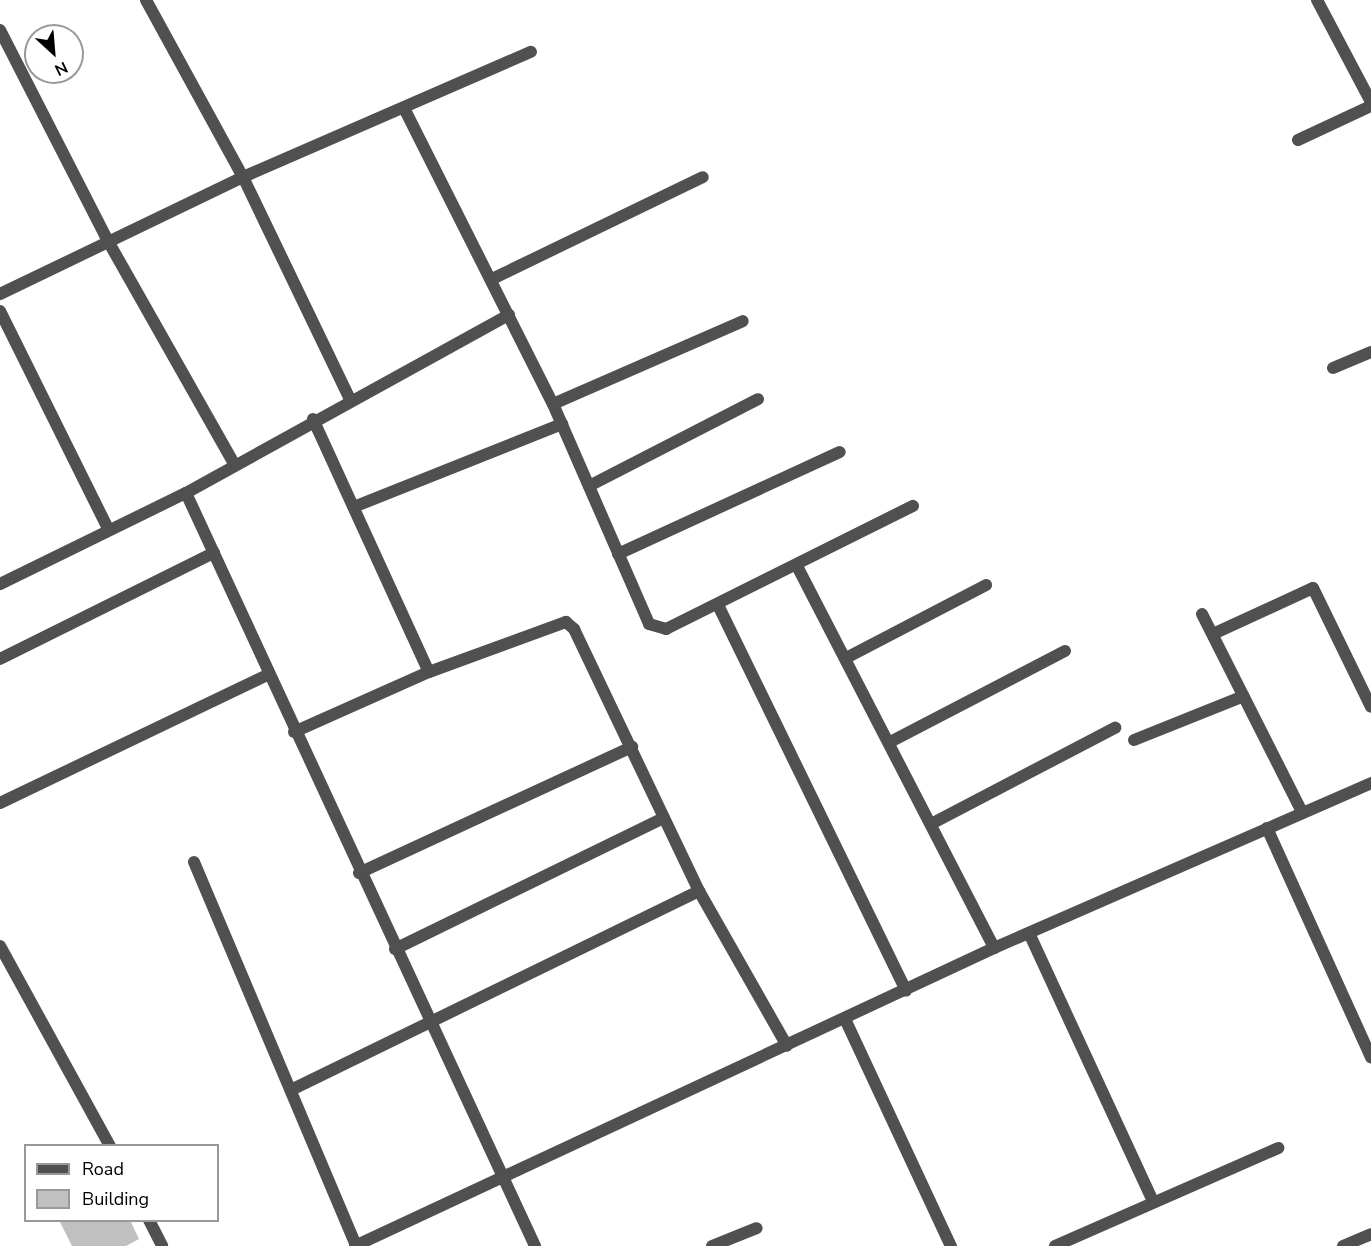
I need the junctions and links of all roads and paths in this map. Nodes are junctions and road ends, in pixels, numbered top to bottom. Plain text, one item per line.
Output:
1 (146, 0) edge
2 (1317, 0) edge
3 (0, 30) edge
4 (531, 52) dead end
5 (1371, 104) edge
6 (404, 108) junction
7 (1298, 140) dead end
8 (243, 177) junction
9 (704, 177) dead end
10 (108, 241) junction
11 (492, 279) junction
12 (0, 294) edge
13 (0, 311) edge
14 (509, 315) junction
15 (743, 321) dead end
16 (1371, 352) edge
17 (1333, 368) dead end
18 (350, 399) junction
19 (758, 399) dead end
20 (553, 404) junction
21 (313, 419) junction
22 (562, 424) junction
23 (840, 452) dead end
24 (234, 464) junction
25 (588, 486) junction
26 (186, 493) junction
27 (356, 506) junction
28 (913, 506) dead end
29 (108, 529) junction
30 (214, 553) junction
31 (618, 554) junction
32 (797, 566) junction
33 (0, 584) edge
34 (986, 585) dead end
35 (718, 605) junction
36 (1202, 614) dead end
37 (1213, 634) junction
38 (1065, 651) dead end
39 (846, 657) junction
40 (0, 659) edge
41 (429, 672) junction
42 (267, 675) junction
43 (1244, 696) junction
44 (1371, 707) edge
45 (1115, 728) dead end
46 (294, 732) junction
47 (1134, 740) dead end
48 (892, 741) junction
49 (632, 747) junction
50 (1371, 783) edge
51 (0, 803) edge
52 (1302, 812) junction
53 (664, 818) junction
54 (931, 824) junction
55 (1267, 828) junction
56 (194, 862) dead end
57 (359, 873) junction
58 (699, 891) junction
59 (1029, 933) junction
60 (0, 946) edge
61 (994, 948) junction
62 (395, 949) junction
63 (906, 991) junction
64 (845, 1019) junction
65 (429, 1022) junction
66 (787, 1046) junction
67 (1371, 1057) edge
68 (293, 1089) junction
69 (109, 1144) edge
70 (1278, 1148) dead end
71 (503, 1174) junction
72 (1153, 1201) junction
73 (149, 1222) edge
74 (757, 1228) dead end
75 (1371, 1234) edge
76 (162, 1246) edge
77 (356, 1246) edge
78 (535, 1246) edge
79 (712, 1246) edge
80 (951, 1246) edge
81 (1055, 1246) edge
82 (1343, 1246) edge

1 - 8 street
2 - 5 street
3 - 10 street
4 - 6 street
5 - 7 street
6 - 8 street
6 - 11 street
8 - 10 street
8 - 18 street
9 - 11 street
10 - 12 street
10 - 24 street
11 - 14 street
13 - 29 street
14 - 18 street
14 - 20 street
15 - 20 street
16 - 17 street
18 - 21 street
19 - 25 street
20 - 22 street
21 - 24 street
21 - 27 street
22 - 25 street
22 - 27 street
23 - 31 street
24 - 26 street
25 - 31 street
26 - 29 street
26 - 30 street
27 - 41 street
28 - 32 street
29 - 33 street
30 - 40 street
30 - 42 street
31 - 35 street
32 - 35 street
32 - 39 street
34 - 39 street
35 - 63 street
36 - 37 street
37 - 43 street
37 - 44 street
38 - 48 street
39 - 48 street
41 - 46 street
41 - 49 street
42 - 46 street
42 - 51 street
43 - 47 street
43 - 52 street
45 - 54 street
46 - 57 street
48 - 54 street
49 - 53 street
49 - 57 street
50 - 52 street
52 - 55 street
53 - 58 street
53 - 62 street
54 - 61 street
55 - 59 street
55 - 67 street
56 - 68 street
57 - 62 street
58 - 65 street
58 - 66 street
59 - 61 street
59 - 72 street
60 - 69 street
61 - 63 street
62 - 65 street
63 - 64 street
64 - 66 street
64 - 80 street
65 - 68 street
65 - 71 street
66 - 71 street
68 - 77 street
70 - 72 street
71 - 77 street
71 - 78 street
72 - 81 street
73 - 76 street
74 - 79 street
75 - 82 street

